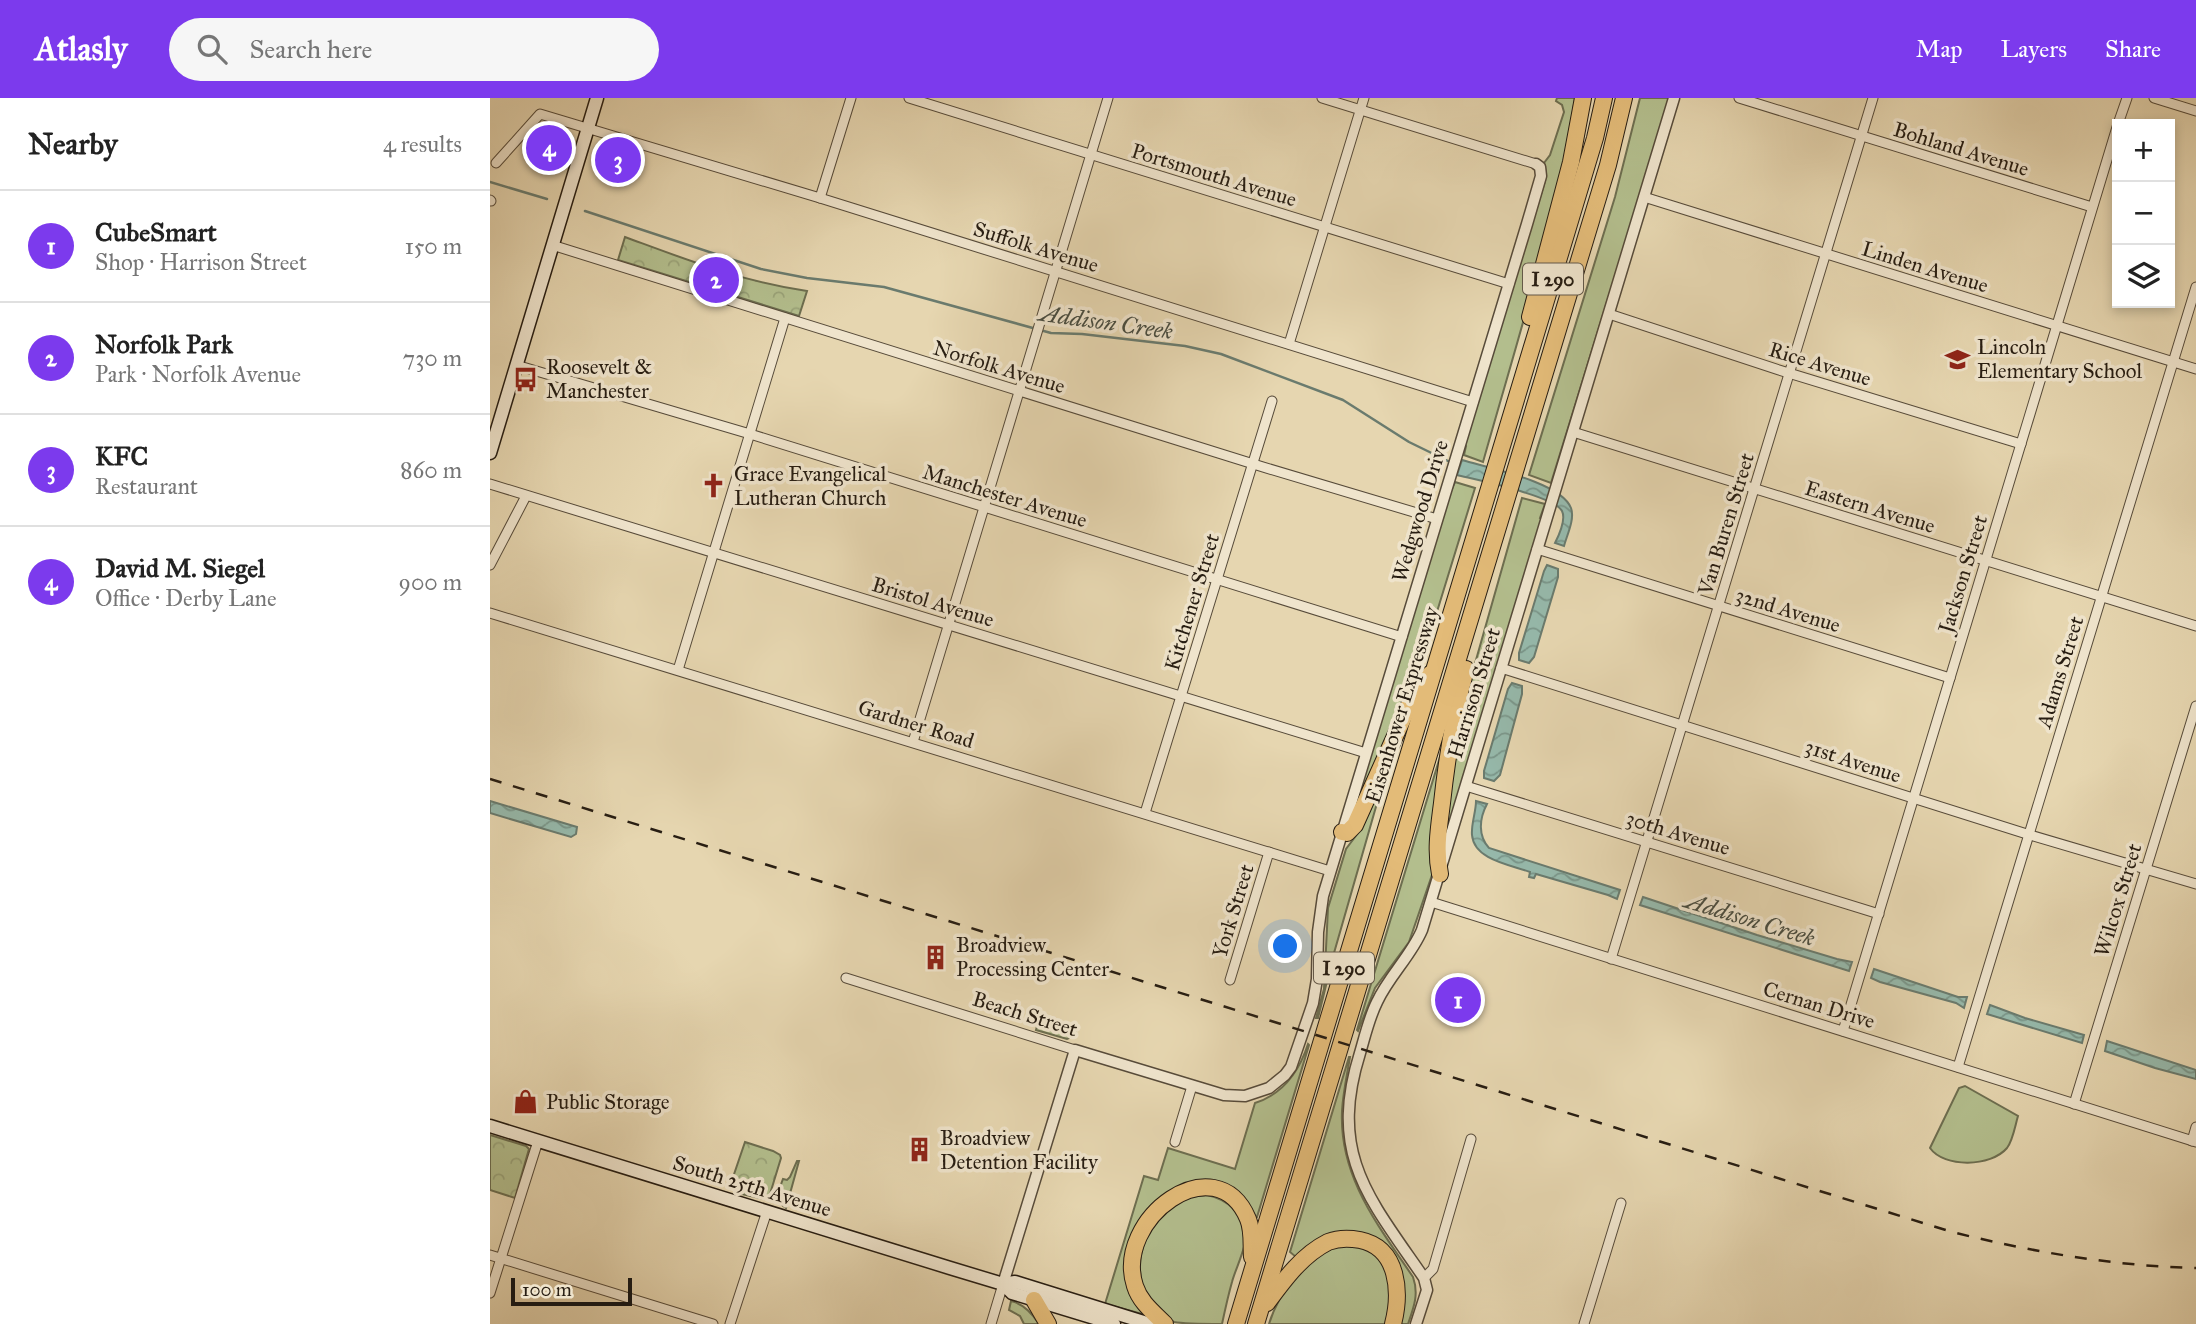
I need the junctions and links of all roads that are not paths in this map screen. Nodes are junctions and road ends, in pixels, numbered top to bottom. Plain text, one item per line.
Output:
1 (597, 98) edge
2 (851, 98) edge
3 (909, 98) edge
4 (1108, 98) edge
5 (1322, 98) edge
6 (1364, 98) edge
7 (1583, 98) edge
8 (1604, 98) edge
9 (1624, 98) edge
10 (1674, 98) edge
11 (1739, 98) edge
12 (1873, 98) edge
13 (2127, 98) edge
14 (2154, 98) edge
15 (1361, 110) junction
16 (2196, 111) edge
17 (2120, 119) edge
18 (587, 129) junction
19 (1861, 137) junction
20 (2112, 144) edge
21 (1091, 154) junction
22 (496, 163) dead end
23 (1536, 164) joint
24 (1644, 197) junction
25 (820, 198) junction
26 (2092, 207) junction
27 (1325, 227) junction
28 (552, 245) junction
29 (1825, 254) junction
30 (1055, 272) junction
31 (1509, 285) junction
32 (2196, 287) edge
33 (1609, 314) junction
34 (785, 318) junction
35 (2057, 326) junction
36 (1289, 344) junction
37 (2173, 362) junction
38 (516, 365) junction
39 (2196, 369) edge
40 (1789, 373) junction
41 (1018, 391) junction
42 (1272, 401) dead end
43 (1473, 402) junction
44 (1512, 413) junction
45 (1573, 432) junction
46 (750, 435) junction
47 (2021, 444) junction
48 (490, 453) edge
49 (1252, 464) junction
50 (490, 484) edge
51 (1754, 489) junction
52 (526, 496) junction
53 (984, 508) junction
54 (1437, 519) junction
55 (1537, 549) junction
56 (715, 554) junction
57 (1986, 561) junction
58 (490, 565) edge
59 (1217, 580) junction
60 (2101, 597) junction
61 (1719, 607) junction
62 (490, 612) edge
63 (1471, 618) junction
64 (948, 625) junction
65 (2196, 626) edge
66 (1402, 637) junction
67 (1436, 667) junction
68 (1501, 668) junction
69 (678, 670) junction
70 (1950, 678) junction
71 (1181, 697) junction
72 (2196, 706) edge
73 (1682, 725) junction
74 (913, 742) junction
75 (1366, 753) junction
76 (1466, 786) junction
77 (1914, 798) junction
78 (1145, 813) junction
79 (1342, 832) junction
80 (2030, 835) junction
81 (1647, 841) junction
82 (1269, 852) junction
83 (2146, 869) junction
84 (1330, 871) junction
85 (1440, 874) junction
86 (2196, 884) edge
87 (1431, 902) junction
88 (1879, 914) junction
89 (1611, 959) junction
90 (846, 978) dead end
91 (1230, 980) dead end
92 (1843, 1031) junction
93 (1075, 1049) junction
94 (1958, 1068) junction
95 (1192, 1086) junction
96 (2074, 1104) junction
97 (490, 1126) edge
98 (2196, 1127) edge
99 (1471, 1139) dead end
100 (538, 1141) junction
101 (1175, 1142) dead end
102 (2194, 1142) edge
103 (1621, 1203) dead end
104 (766, 1211) junction
105 (490, 1255) edge
106 (501, 1258) junction
107 (1253, 1268) junction
108 (1424, 1278) junction
109 (1003, 1284) junction
110 (490, 1293) edge
111 (1034, 1300) junction
112 (1258, 1319) edge
113 (713, 1324) edge
114 (730, 1324) edge
115 (991, 1324) edge
116 (1048, 1324) edge
117 (1114, 1324) edge
118 (1150, 1324) edge
119 (1165, 1324) edge
120 (1236, 1324) edge
121 (1393, 1324) edge
122 (1416, 1324) edge
123 (1584, 1324) edge

1 - 18 main road
2 - 25 street
3 - 21 street, Portsmouth Avenue
4 - 21 street
5 - 15 street
6 - 15 street
7 - 44 highway
8 - 44 highway, Eisenhower Expressway / I 290
9 - 63 highway, Eisenhower Expressway / I 290
10 - 24 street, Harrison Street
11 - 19 street, Bohland Avenue
12 - 19 street, Van Buren Street
13 - 17 street, Jackson Street
14 - 16 street
15 - 23 street
15 - 27 street
18 - 22 street, Suffolk Avenue
18 - 25 street, Suffolk Avenue
18 - 28 main road
19 - 26 street, Bohland Avenue
19 - 29 street, Van Buren Street
20 - 26 street, Jackson Street
21 - 27 street, Portsmouth Avenue
21 - 30 street
23 - 31 street, Wedgwood Drive
24 - 29 street, Linden Avenue
24 - 33 street, Harrison Street
25 - 30 street, Suffolk Avenue
26 - 35 street, Jackson Street
27 - 31 street, Portsmouth Avenue
27 - 36 street
28 - 34 street, Norfolk Avenue
28 - 38 main road
29 - 35 street, Linden Avenue
29 - 40 street, Van Buren Street
30 - 36 street, Suffolk Avenue
30 - 41 street
31 - 43 street, Wedgwood Drive
32 - 37 street, Adams Street
33 - 40 street, Rice Avenue
33 - 45 street, Harrison Street
34 - 41 street, Norfolk Avenue
34 - 46 street
35 - 37 street, Linden Avenue
35 - 47 street, Jackson Street
36 - 43 street, Suffolk Avenue
37 - 39 street, Linden Avenue
37 - 60 street, Adams Street
38 - 46 street, Manchester Avenue
38 - 48 main road
40 - 47 street, Rice Avenue
40 - 51 street, Van Buren Street
41 - 49 street, Norfolk Avenue
41 - 53 street
42 - 49 street, Kitchener Street
43 - 54 street, Wedgwood Drive
44 - 67 highway, Eisenhower Expressway / I 290
45 - 51 street, Eastern Avenue
45 - 55 street, Harrison Street
46 - 53 street, Manchester Avenue
46 - 56 street
47 - 57 street, Jackson Street
49 - 54 street, Norfolk Avenue
49 - 59 street, Kitchener Street
50 - 52 street, Bristol Avenue
51 - 57 street, Eastern Avenue
51 - 61 street, Van Buren Street
52 - 56 street, Bristol Avenue
52 - 58 street
53 - 59 street, Manchester Avenue
53 - 64 street
54 - 66 street, Wedgwood Drive
55 - 61 street, 32nd Avenue
55 - 68 street, Harrison Street
56 - 64 street, Bristol Avenue
56 - 69 street
57 - 60 street, Eastern Avenue
57 - 70 street, Jackson Street
59 - 66 street, Manchester Avenue
59 - 71 street, Kitchener Street
60 - 65 street, Eastern Avenue
60 - 80 street, Adams Street
61 - 70 street, 32nd Avenue
61 - 73 street, Van Buren Street
62 - 69 street, Gardner Road
63 - 85 highway
63 - 112 highway, Eisenhower Expressway / I 290
64 - 71 street, Bristol Avenue
64 - 74 street
66 - 75 street, Wedgwood Drive
67 - 79 highway
67 - 107 highway, Eisenhower Expressway / I 290
68 - 73 street, 31st Avenue
68 - 76 street, Harrison Street
69 - 74 street, Gardner Road
70 - 77 street, Jackson Street
71 - 75 street, Bristol Avenue
71 - 78 street, Kitchener Street
72 - 83 street, Wilcox Street
73 - 77 street, 31st Avenue
73 - 81 street, Van Buren Street
74 - 78 street, Gardner Road
75 - 79 street, Wedgwood Drive
76 - 81 street, 30th Avenue
76 - 85 street, Harrison Street
77 - 80 street, 31st Avenue
77 - 88 street, Jackson Street
78 - 82 street, Gardner Road
79 - 84 street, Wedgwood Drive
80 - 83 street, 31st Avenue
80 - 94 street, Adams Street
81 - 88 street, 30th Avenue
81 - 89 street, Van Buren Street
82 - 84 street, Gardner Road
82 - 91 street, York Street
83 - 86 street, 31st Avenue
83 - 96 street, Wilcox Street
84 - 95 street, Beach Street
85 - 87 street, Harrison Street
87 - 89 street, Cernan Drive
87 - 108 street, Harrison Street
88 - 92 street, Jackson Street
89 - 92 street, Cernan Drive
90 - 93 street, Beach Street
92 - 94 street, Cernan Drive
93 - 95 street, Beach Street
93 - 109 street
94 - 96 street, Cernan Drive
95 - 101 street
96 - 102 street, Cernan Drive
97 - 100 main road, South 25th Avenue
98 - 102 street
99 - 108 street
100 - 104 main road, South 25th Avenue
100 - 106 street
103 - 123 street
104 - 109 main road, South 25th Avenue
104 - 114 street
105 - 106 street
106 - 110 street
106 - 113 street
107 - 119 highway
107 - 120 highway, Eisenhower Expressway / I 290
108 - 122 street
109 - 111 main road, South 25th Avenue
109 - 115 street
109 - 118 main road, South 25th Avenue
111 - 116 highway
111 - 117 main road, South 25th Avenue
112 - 121 highway

